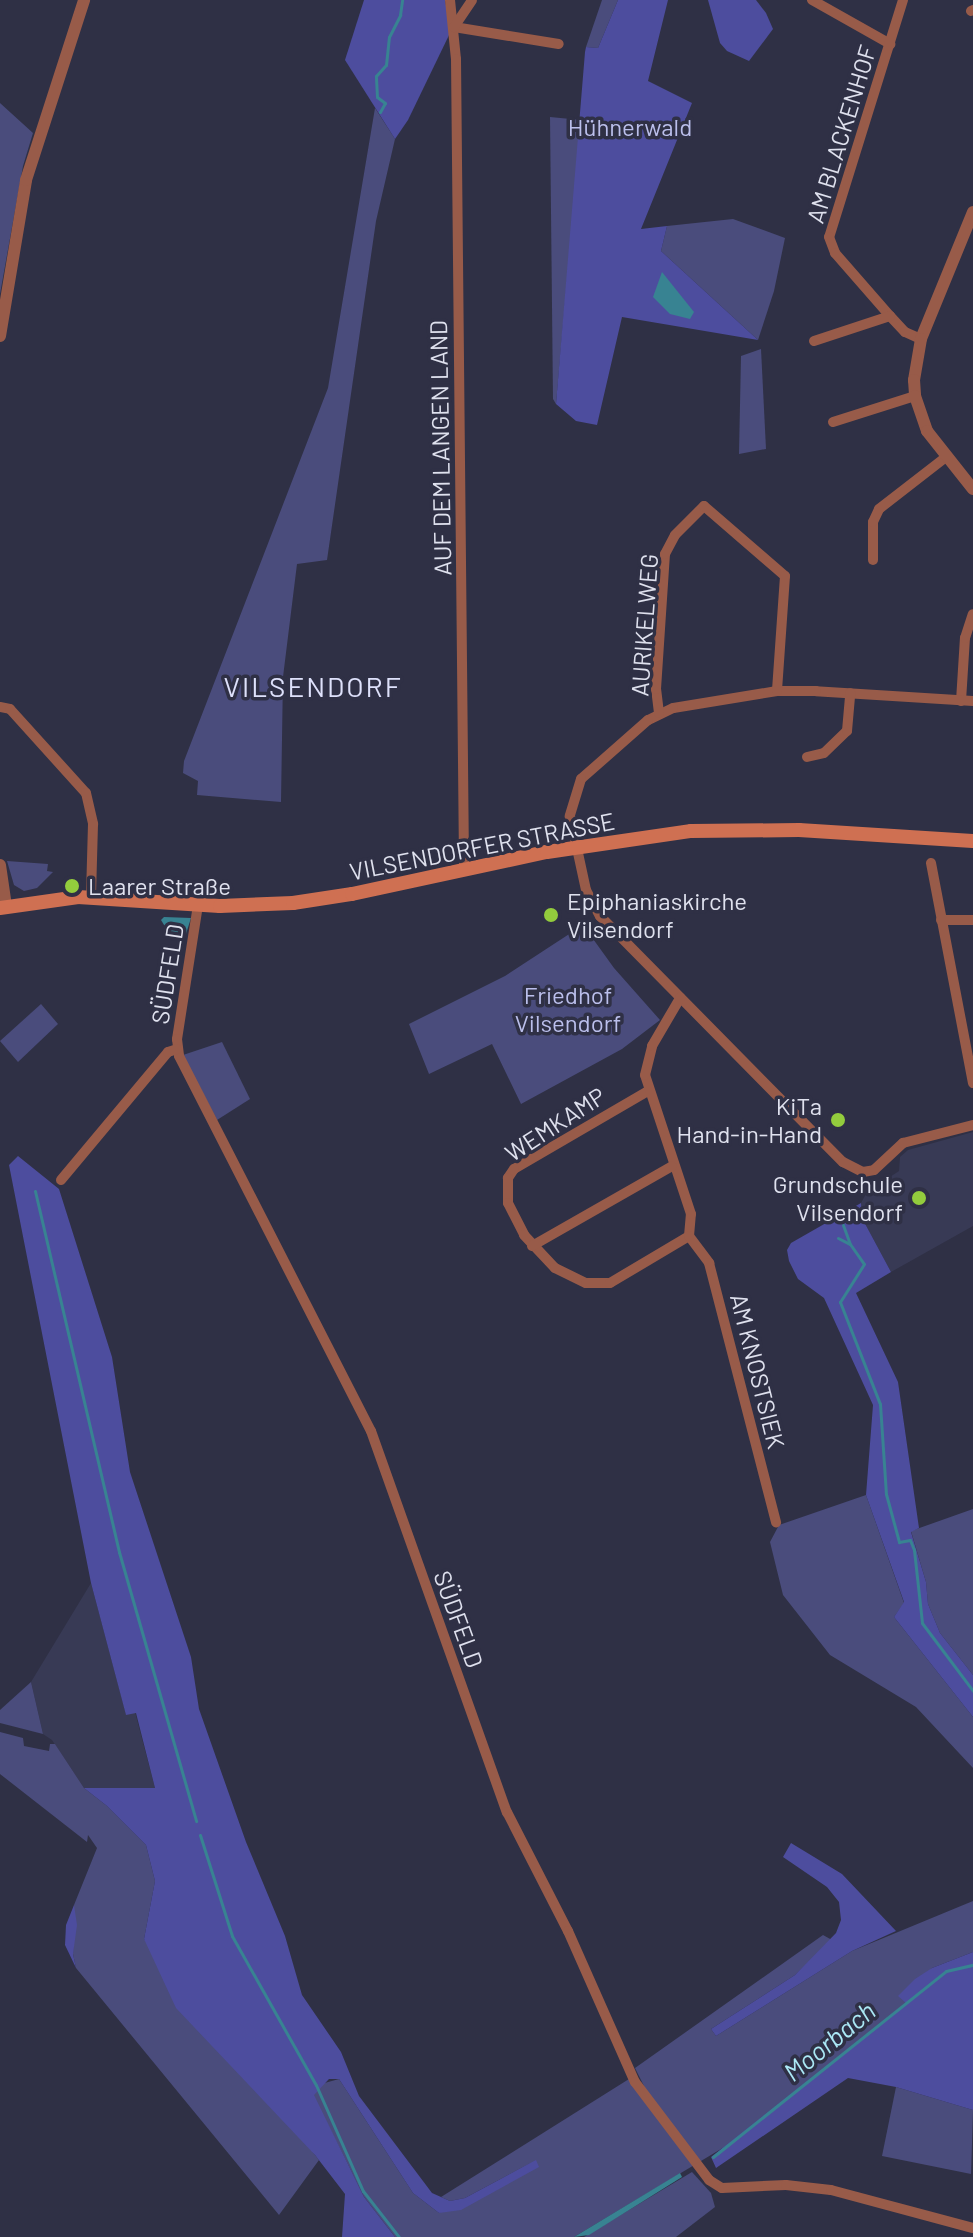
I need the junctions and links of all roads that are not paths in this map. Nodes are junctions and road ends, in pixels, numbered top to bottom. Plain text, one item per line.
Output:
1 (84, 0) edge
2 (450, 0) edge
3 (472, 0) edge
4 (812, 0) edge
5 (903, 0) edge
6 (454, 27) junction
7 (559, 44) dead end
8 (890, 44) junction
9 (973, 212) edge
10 (890, 316) junction
11 (0, 336) edge
12 (921, 339) junction
13 (814, 341) dead end
14 (915, 396) junction
15 (833, 422) dead end
16 (946, 457) junction
17 (973, 489) edge
18 (873, 560) dead end
19 (973, 614) edge
20 (777, 691) junction
21 (850, 693) junction
22 (961, 701) junction
23 (973, 701) edge
24 (0, 707) edge
25 (659, 713) junction
26 (807, 757) dead end
27 (973, 841) edge
28 (574, 847) junction
29 (931, 863) dead end
30 (0, 865) edge
31 (464, 869) junction
32 (91, 897) junction
33 (198, 905) junction
34 (3, 907) edge
35 (941, 920) junction
36 (973, 920) edge
37 (680, 998) junction
38 (968, 1024) edge
39 (177, 1049) junction
40 (973, 1083) edge
41 (648, 1091) junction
42 (973, 1125) edge
43 (672, 1166) junction
44 (61, 1180) dead end
45 (689, 1236) junction
46 (532, 1246) junction
47 (776, 1522) dead end
48 (973, 2228) edge

1 - 11 street
2 - 6 street, AUF DEM LANGEN LAND
3 - 6 street
4 - 8 street
5 - 8 street, AM BLACKENHOF
6 - 7 street
6 - 31 street, AUF DEM LANGEN LAND
8 - 10 street, AM BLACKENHOF
9 - 12 street
10 - 12 street, AM BLACKENHOF
10 - 13 street
12 - 14 street
14 - 15 street
14 - 16 street
16 - 17 street
16 - 18 street
19 - 22 street
20 - 21 street
20 - 25 street
20 - 25 street, AURIKELWEG
21 - 22 street
21 - 26 street
22 - 23 street
24 - 32 street
25 - 28 street
27 - 28 main road, VILSENDORFER STRASSE
28 - 31 main road, VILSENDORFER STRASSE
28 - 37 street
29 - 35 street
30 - 34 street
31 - 33 main road, VILSENDORFER STRASSE
32 - 33 main road, VILSENDORFER STRASSE
32 - 34 main road, VILSENDORFER STRASSE
33 - 39 street, SÜDFELD
35 - 36 street
35 - 38 street
37 - 41 street
37 - 42 street
38 - 40 street
39 - 44 street, SÜDFELD
39 - 48 street, SÜDFELD
41 - 43 street
41 - 46 street, WEMKAMP
43 - 45 street
43 - 46 street
45 - 46 street, WEMKAMP
45 - 47 street, AM KNOSTSIEK

